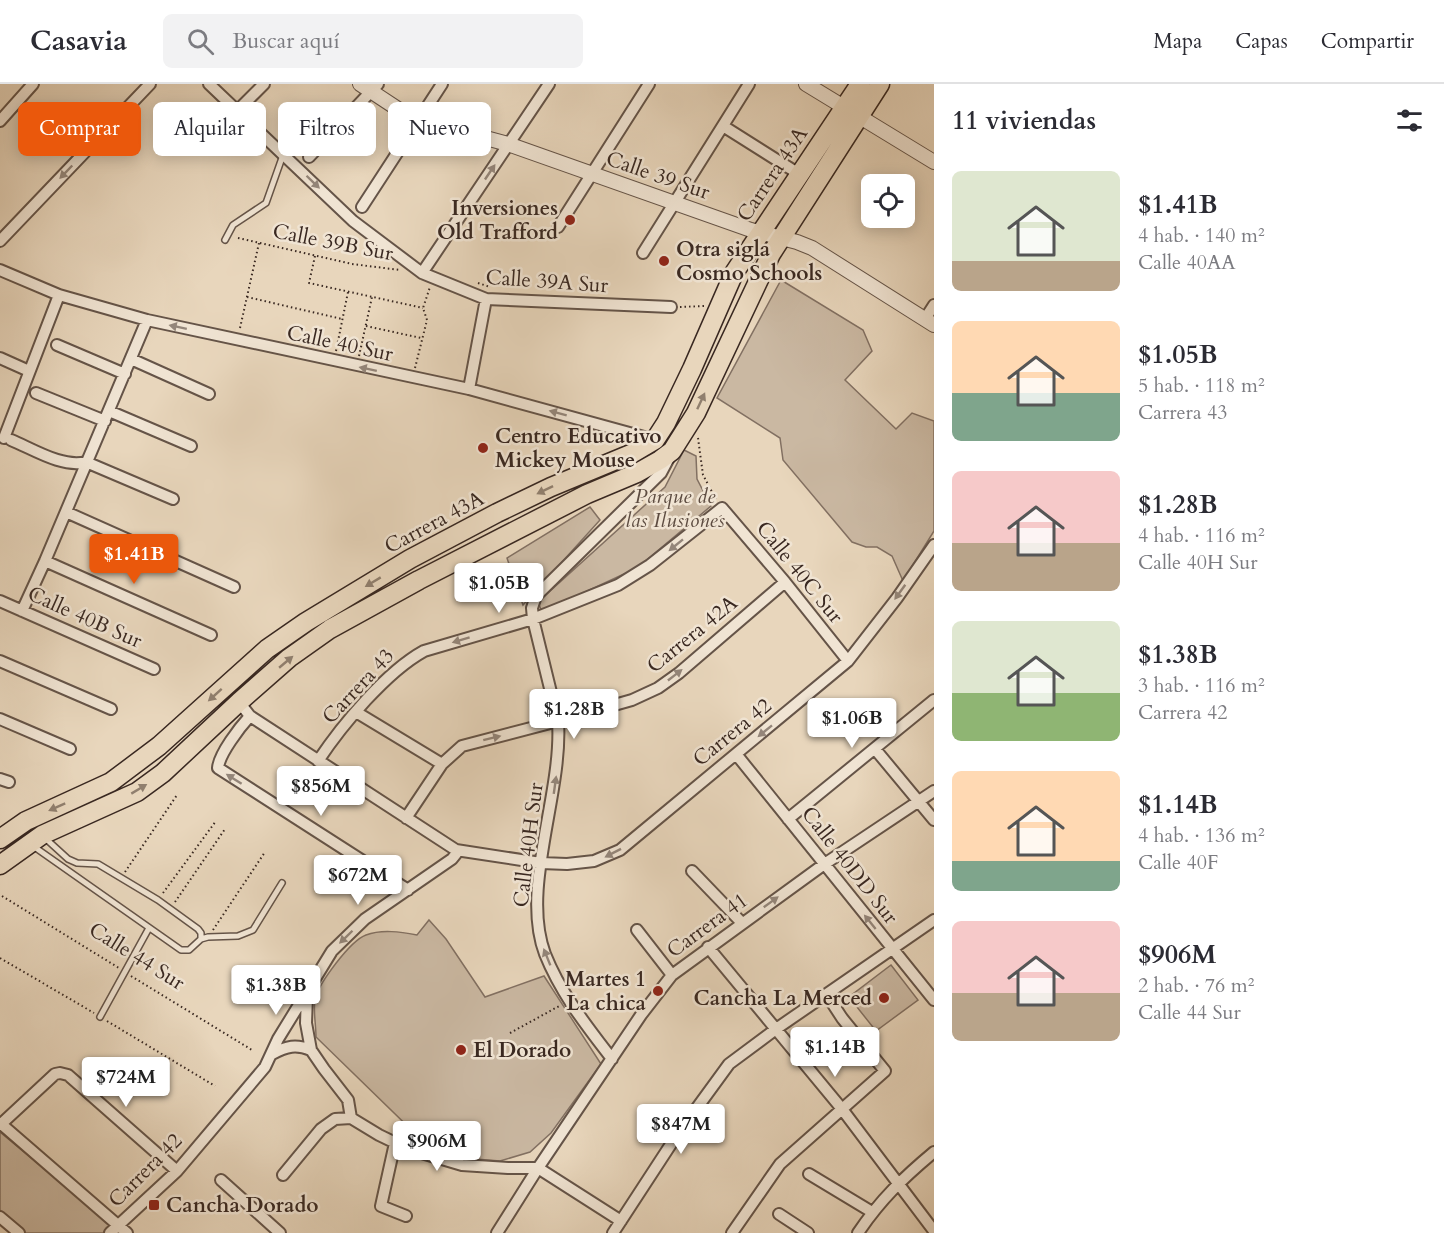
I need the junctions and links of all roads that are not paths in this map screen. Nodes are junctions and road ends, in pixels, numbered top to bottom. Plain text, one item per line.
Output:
1 (33, 84) edge
2 (150, 84) edge
3 (209, 84) edge
4 (264, 84) edge
5 (442, 84) edge
6 (549, 84) edge
7 (649, 84) edge
8 (749, 84) edge
9 (806, 84) edge
10 (860, 84) edge
11 (880, 84) edge
12 (369, 87) edge
13 (228, 102) edge
14 (245, 102) edge
15 (392, 102) edge
16 (430, 102) edge
17 (851, 112) junction
18 (0, 122) edge
19 (723, 126) junction
20 (266, 137) edge
21 (491, 139) edge
22 (508, 144) junction
23 (278, 148) edge
24 (283, 156) edge
25 (287, 156) edge
26 (395, 156) edge
27 (309, 157) dead end
28 (934, 162) edge
29 (591, 174) junction
30 (799, 174) junction
31 (675, 202) junction
32 (362, 207) dead end
33 (558, 227) dead end
34 (760, 233) junction
35 (781, 239) junction
36 (225, 240) dead end
37 (0, 241) edge
38 (643, 253) dead end
39 (0, 270) edge
40 (427, 276) junction
41 (59, 295) junction
42 (486, 300) junction
43 (934, 305) edge
44 (671, 307) road end
45 (147, 320) junction
46 (930, 322) edge
47 (57, 345) dead end
48 (0, 358) edge
49 (130, 359) junction
50 (29, 371) junction
51 (125, 375) junction
52 (469, 389) junction
53 (36, 393) dead end
54 (208, 394) dead end
55 (107, 416) junction
56 (655, 440) junction
57 (191, 446) dead end
58 (672, 451) junction
59 (86, 462) junction
60 (173, 499) dead end
61 (722, 508) joint
62 (66, 512) junction
63 (934, 544) edge
64 (45, 561) junction
65 (784, 582) junction
66 (234, 587) dead end
67 (0, 601) edge
68 (22, 611) junction
69 (533, 620) junction
70 (211, 635) dead end
71 (0, 661) edge
72 (848, 662) junction
73 (154, 669) dead end
74 (934, 700) edge
75 (111, 709) dead end
76 (244, 709) junction
77 (356, 712) junction
78 (0, 719) edge
79 (558, 721) junction
80 (875, 748) junction
81 (70, 749) dead end
82 (736, 754) junction
83 (318, 761) junction
84 (442, 764) junction
85 (934, 791) edge
86 (918, 802) junction
87 (406, 818) junction
88 (788, 819) junction
89 (934, 820) edge
90 (0, 839) edge
91 (36, 839) junction
92 (456, 850) junction
93 (0, 864) edge
94 (541, 864) junction
95 (824, 865) junction
96 (692, 871) dead end
97 (282, 883) dead end
98 (408, 890) junction
99 (934, 920) edge
100 (742, 923) junction
101 (149, 928) junction
102 (637, 930) dead end
103 (204, 938) junction
104 (708, 947) junction
105 (892, 950) junction
106 (672, 975) junction
107 (307, 993) junction
108 (826, 995) junction
109 (934, 1000) edge
110 (100, 1017) dead end
111 (776, 1029) junction
112 (311, 1050) junction
113 (272, 1054) junction
114 (612, 1059) junction
115 (842, 1109) junction
116 (351, 1118) junction
117 (0, 1124) edge
118 (395, 1143) junction
119 (934, 1152) edge
120 (538, 1168) junction
121 (177, 1171) junction
122 (810, 1174) dead end
123 (283, 1175) dead end
124 (221, 1180) dead end
125 (898, 1182) junction
126 (872, 1212) junction
127 (779, 1214) dead end
128 (406, 1215) dead end
129 (0, 1217) edge
130 (621, 1221) junction
131 (114, 1229) edge
132 (934, 1231) edge
133 (19, 1233) edge
134 (127, 1233) edge
135 (280, 1233) edge
136 (497, 1233) edge
137 (613, 1233) edge
138 (732, 1233) edge
139 (808, 1233) edge
140 (858, 1233) edge

1 - 18 street
2 -> 37 street
3 - 13 street, Calle 39A Sur
4 - 14 street
5 - 16 street
6 - 22 street
7 - 29 street
8 - 19 street
9 - 17 street
10 - 17 main road, Carrera 43A
11 - 17 main road, Carrera 43A
12 - 15 street, Calle 39 Sur
12 - 27 street
17 - 28 street
17 - 30 main road, Carrera 43A
17 - 35 main road, Carrera 43A
19 - 30 street
19 - 31 street
20 - 23 street, Calle 39A Sur
21 - 22 street, Calle 39 Sur
22 - 29 street, Calle 39 Sur
40 -> 22 street
24 - 36 lane
25 -> 40 street, Calle 39A Sur
26 - 32 street
29 - 31 street, Calle 39 Sur
29 - 33 street
30 - 34 main road, Carrera 43A
31 - 34 street, Calle 39 Sur
31 - 38 street
34 - 35 street, Calle 39 Sur
34 - 56 main road, Carrera 43A
35 - 46 street, Calle 39 Sur
58 -> 35 main road, Carrera 43A
39 - 41 street, Calle 40 Sur
40 - 42 street, Calle 39A Sur
41 - 45 street, Calle 40 Sur
41 - 50 street
42 - 44 street, Calle 39A Sur
42 - 52 street
43 - 46 street
45 - 49 street
52 -> 45 street, Calle 40 Sur
47 - 51 street
48 - 50 street
49 - 51 street
49 - 54 street
50 - 59 street
51 - 55 street
56 -> 52 street, Calle 40 Sur
53 - 55 street
55 - 57 street
55 - 59 street
56 - 58 street, Calle 40 Sur
56 -> 90 main road, Carrera 43A
58 - 69 street, Carrera 43A
76 -> 58 main road, Carrera 43A
59 - 60 street
59 - 62 street
61 - 65 street, Calle 40C Sur
61 -> 69 street, Carrera 43
62 - 64 street
62 - 66 street
63 -> 72 street, Carrera 42
64 - 68 street
64 - 70 street
65 - 72 street, Calle 40C Sur
79 -> 65 street, Carrera 42A
67 - 68 street, Calle 40B Sur
68 - 73 street, Calle 40B Sur
69 -> 77 street, Carrera 43
69 - 79 street, Calle 40H Sur
71 - 75 street
72 -> 82 street, Carrera 42
74 - 80 street
76 - 83 street
91 -> 76 main road, Carrera 43A
98 -> 76 street, Carrera 43A
77 - 83 street, Carrera 43
77 - 84 street
78 - 81 street
84 -> 79 street, Carrera 42A
94 -> 79 street, Calle 40H Sur
80 - 86 street
80 - 88 street
82 - 88 street, Calle 40DD Sur
82 -> 94 street, Carrera 42
83 - 87 street
84 - 87 street, Carrera 42A
85 - 86 street, Carrera 41
86 - 89 street
86 - 95 street, Carrera 41
87 - 92 street
88 - 95 street, Calle 40DD Sur
91 - 93 main road, Carrera 43A
91 - 101 lane
91 - 103 lane
92 - 94 street
92 - 98 street, Carrera 42
114 -> 94 street, Calle 40H Sur
100 -> 95 street, Carrera 41
105 -> 95 street, Calle 40DD Sur
96 - 100 street
97 - 103 lane
98 -> 107 street, Carrera 42
99 - 105 street
100 - 104 street, Carrera 41
101 - 103 lane
101 - 110 lane
102 - 106 street
104 - 106 street, Carrera 41
104 - 111 street
105 - 108 street
105 - 109 street, Calle 40DD Sur
106 - 114 street, Carrera 41
107 - 112 street
107 - 113 street, Carrera 42
108 - 111 street
108 - 115 street
111 - 115 street
111 - 130 street
112 - 113 street
112 - 116 street
113 - 121 street, Carrera 42
114 - 120 street, Carrera 41
115 - 125 street
115 - 138 street
116 - 118 street
116 - 123 street
117 - 121 street
117 - 131 street
118 - 120 street
118 - 128 street
119 - 125 street
120 - 130 street
120 - 136 street, Carrera 41
121 - 131 street, Carrera 42
122 - 126 street
124 - 135 street
125 - 126 street
125 - 132 street
126 - 140 street
127 - 139 street
129 - 133 street
130 - 137 street
131 - 134 street

